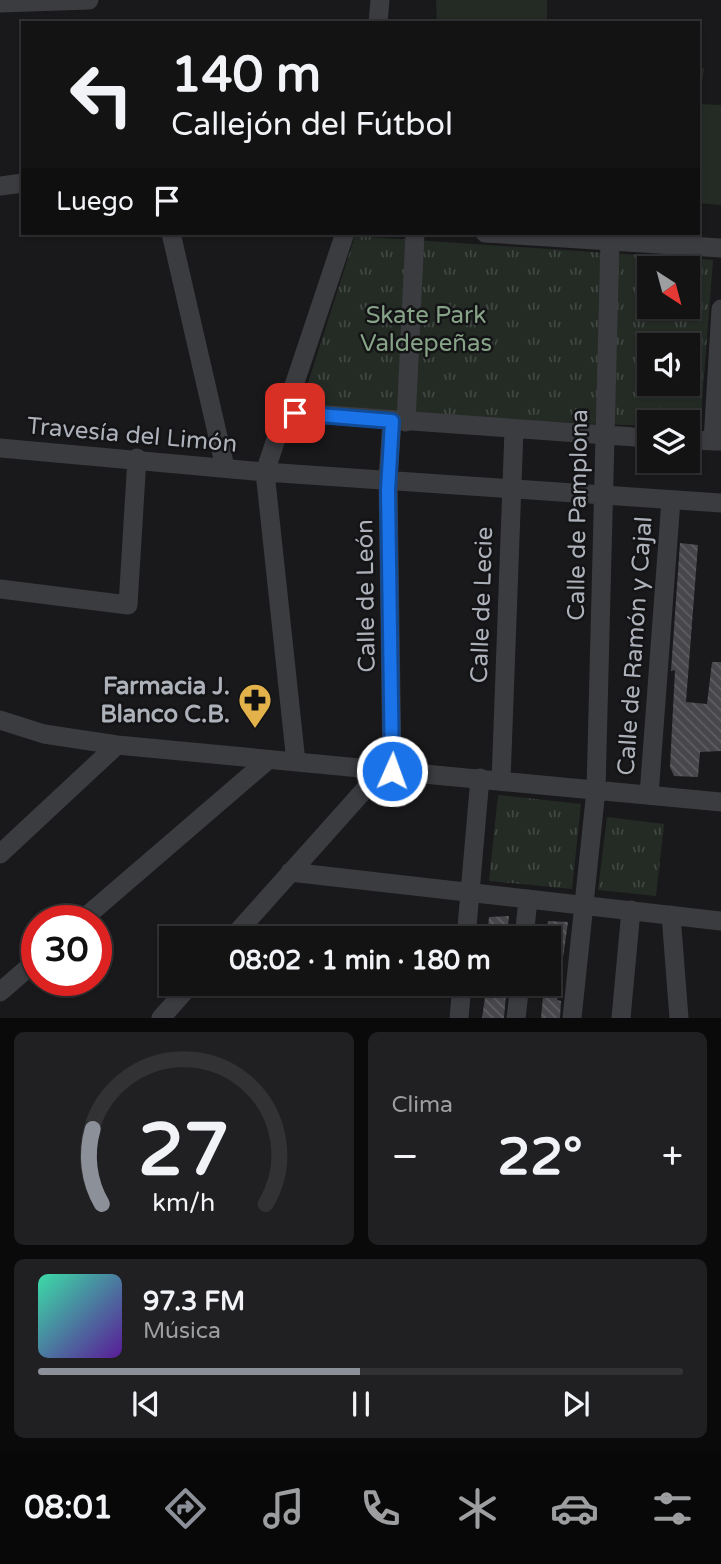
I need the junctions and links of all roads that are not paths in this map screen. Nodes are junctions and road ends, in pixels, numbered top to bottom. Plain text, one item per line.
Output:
1 (89, 0) edge
2 (380, 0) edge
3 (0, 3) edge
4 (378, 21) edge
5 (21, 183) edge
6 (0, 186) edge
7 (171, 235) edge
8 (344, 235) edge
9 (415, 235) edge
10 (516, 235) edge
11 (610, 241) junction
12 (721, 248) edge
13 (721, 309) edge
14 (285, 412) junction
15 (399, 421) junction
16 (514, 430) junction
17 (605, 436) junction
18 (637, 437) edge
19 (717, 441) edge
20 (0, 448) edge
21 (136, 458) junction
22 (225, 467) junction
23 (265, 472) junction
24 (388, 479) junction
25 (511, 488) junction
26 (603, 496) junction
27 (671, 500) junction
28 (721, 503) edge
29 (0, 589) edge
30 (0, 720) edge
31 (117, 746) junction
32 (268, 760) junction
33 (296, 762) junction
34 (392, 771) junction
35 (480, 778) junction
36 (501, 781) junction
37 (596, 790) junction
38 (649, 795) junction
39 (721, 802) edge
40 (0, 854) edge
41 (290, 872) junction
42 (470, 894) junction
43 (528, 899) junction
44 (584, 904) junction
45 (99, 905) edge
46 (631, 910) junction
47 (671, 915) junction
48 (721, 921) edge
49 (243, 926) edge
50 (467, 926) edge
51 (525, 926) edge
52 (21, 974) edge
53 (0, 992) edge
54 (180, 996) edge
55 (461, 996) edge
56 (519, 996) edge
57 (161, 1018) edge
58 (459, 1018) edge
59 (516, 1018) edge
60 (572, 1018) edge
61 (621, 1018) edge
62 (679, 1018) edge

1 - 3 street
2 - 4 street
5 - 6 street
7 - 22 street
8 - 14 street
9 - 15 street, Calle de León
10 - 11 street
11 - 12 street
11 - 17 street, Calle de Pamplona
13 - 19 street
14 - 15 street
14 - 23 street
15 - 16 street
15 - 24 street, Calle de León
16 - 17 street
16 - 25 street, Calle de Lecie
17 - 18 street
17 - 26 street, Calle de Pamplona
20 - 21 street, Travesía del Limón
21 - 22 street, Travesía del Limón
21 - 29 street
22 - 23 street, Travesía del Limón
23 - 24 street, Travesía del Limón
23 - 33 street
24 - 25 street, Travesía del Limón
24 - 34 street, Calle de León
25 - 26 street, Travesía del Limón
25 - 36 street, Calle de Lecie
26 - 27 street, Travesía del Limón
26 - 37 street, Calle de Pamplona
27 - 28 street, Travesía del Limón
27 - 38 street, Calle de Ramón y Cajal
30 - 31 street
31 - 32 street
31 - 40 street
32 - 33 street
32 - 45 street
33 - 34 street
34 - 35 street
34 - 41 street
35 - 36 street
35 - 42 street
36 - 37 street
37 - 38 street
37 - 44 street, Calle de Pamplona
38 - 39 street
41 - 42 street
41 - 49 street
42 - 43 street
42 - 50 street
43 - 44 street
43 - 51 street
44 - 46 street
44 - 60 street, Calle de Pamplona
46 - 47 street
46 - 61 street
47 - 48 street
47 - 62 street
52 - 53 street
54 - 57 street
55 - 58 street
56 - 59 street

